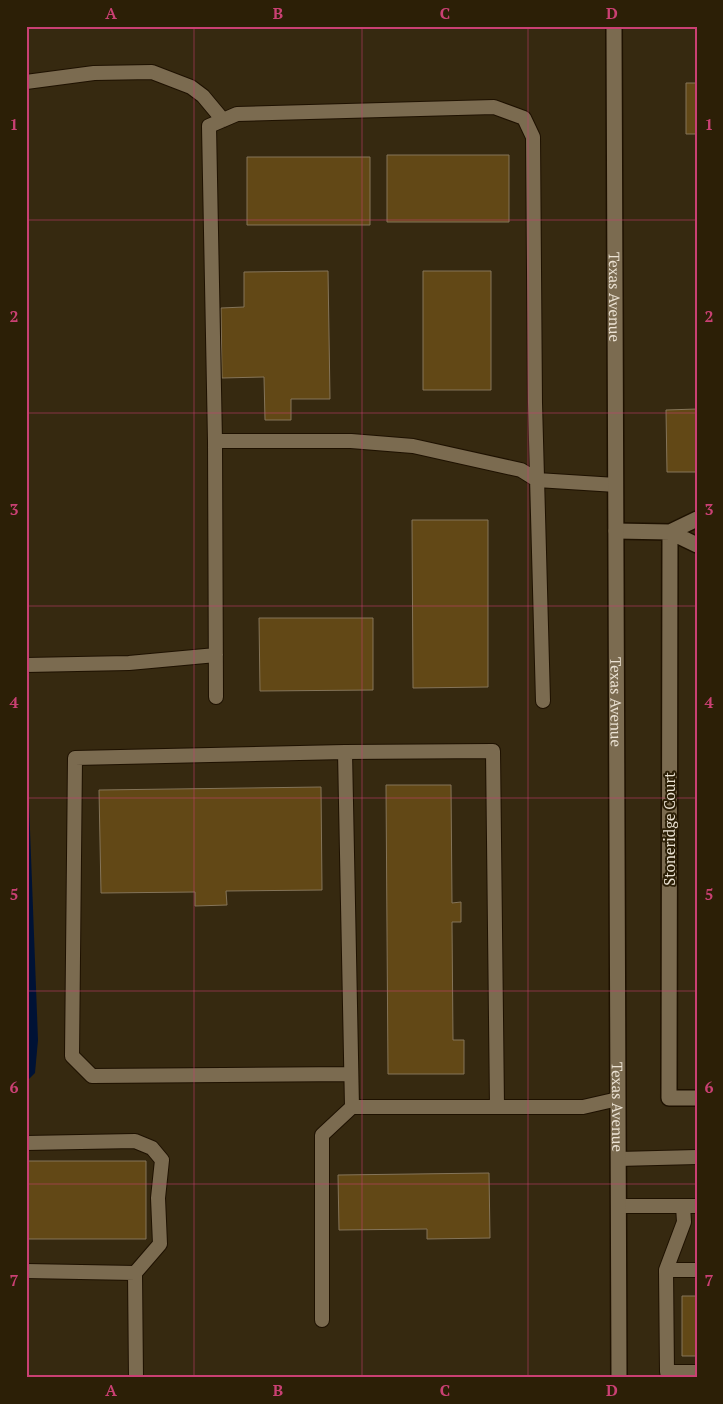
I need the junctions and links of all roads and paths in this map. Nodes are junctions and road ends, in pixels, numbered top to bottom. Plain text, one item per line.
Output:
1 (614, 26) edge
2 (26, 82) edge
3 (223, 120) junction
4 (215, 441) junction
5 (537, 480) junction
6 (616, 485) junction
7 (697, 519) edge
8 (616, 530) junction
9 (670, 532) junction
10 (697, 546) edge
11 (216, 655) junction
12 (26, 665) edge
13 (216, 697) dead end
14 (543, 701) dead end
15 (345, 752) junction
16 (351, 1074) junction
17 (697, 1098) edge
18 (618, 1099) junction
19 (352, 1107) junction
20 (497, 1107) junction
21 (26, 1143) edge
22 (697, 1157) edge
23 (618, 1159) junction
24 (619, 1206) junction
25 (690, 1206) edge
26 (666, 1270) junction
27 (697, 1270) edge
28 (26, 1271) edge
29 (135, 1273) junction
30 (322, 1320) dead end
31 (697, 1372) edge
32 (136, 1378) edge
33 (619, 1378) edge

1 - 6 street, Texas Avenue
2 - 3 lane
3 - 4 lane
3 - 5 lane
4 - 5 lane
4 - 11 lane
5 - 6 lane
5 - 14 lane
6 - 8 street, Texas Avenue
7 - 9 street
8 - 9 street
8 - 18 street, Texas Avenue
9 - 10 street
9 - 17 street, Stoneridge Court
11 - 12 lane
11 - 13 lane
15 - 16 lane
15 - 16 lane
15 - 20 lane
16 - 19 lane
18 - 20 lane
18 - 23 street, Texas Avenue
19 - 20 lane
19 - 30 lane
21 - 29 lane
22 - 23 lane
23 - 24 street, Texas Avenue
24 - 25 lane
24 - 33 street, Texas Avenue
25 - 26 lane
26 - 27 lane
26 - 31 lane
28 - 29 lane
29 - 32 lane

